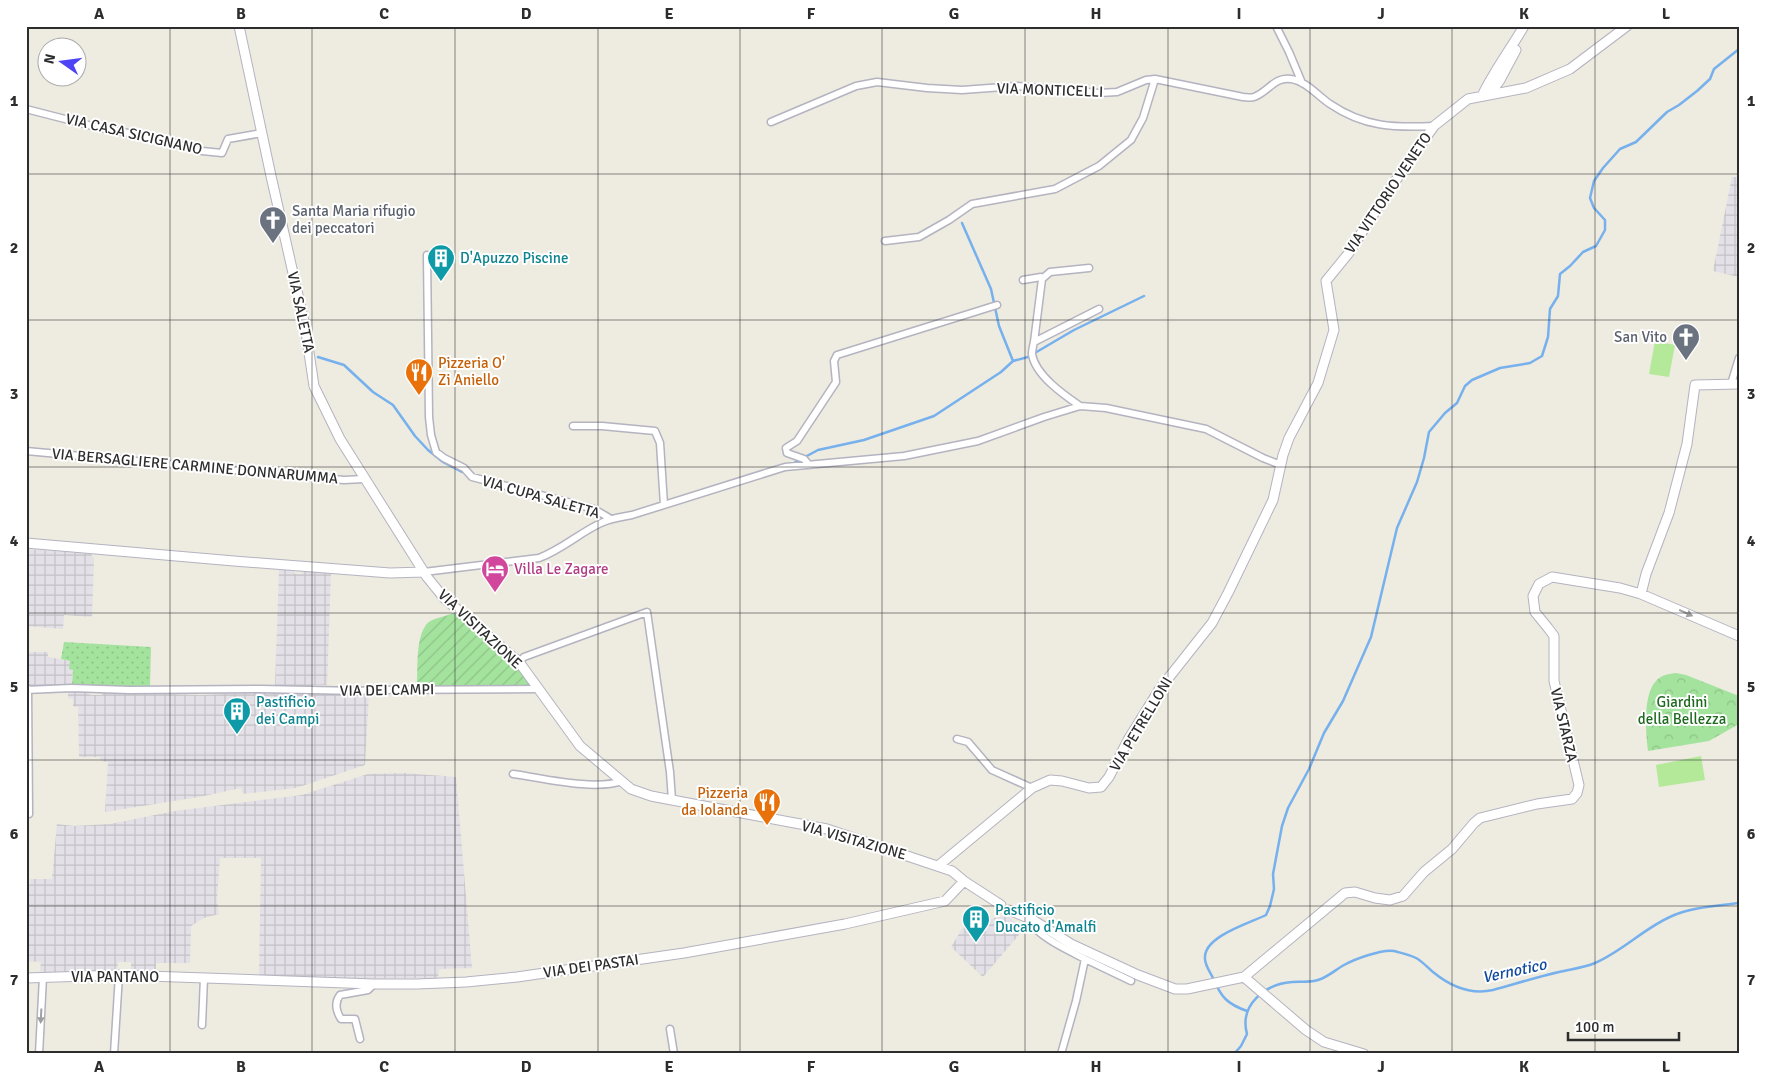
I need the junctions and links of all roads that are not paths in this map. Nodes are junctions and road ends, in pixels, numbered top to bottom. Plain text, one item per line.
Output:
1 (239, 26) edge
2 (1276, 26) edge
3 (1524, 26) edge
4 (1529, 26) edge
5 (1627, 26) edge
6 (1493, 73) junction
7 (1155, 79) junction
8 (1302, 83) junction
9 (1485, 95) junction
10 (1468, 99) junction
11 (26, 109) edge
12 (771, 122) dead end
13 (1434, 126) junction
14 (262, 132) junction
15 (885, 241) dead end
16 (427, 255) dead end
17 (1089, 268) dead end
18 (1042, 279) junction
19 (1023, 280) dead end
20 (997, 305) dead end
21 (1099, 308) dead end
22 (1034, 342) junction
23 (1739, 358) edge
24 (1735, 384) edge
25 (1080, 406) junction
26 (573, 426) dead end
27 (26, 451) edge
28 (809, 465) junction
29 (1280, 465) junction
30 (364, 479) junction
31 (664, 500) junction
32 (612, 519) junction
33 (26, 543) edge
34 (424, 572) junction
35 (1645, 580) junction
36 (1624, 589) junction
37 (1641, 594) junction
38 (1739, 636) edge
39 (519, 662) junction
40 (539, 689) junction
41 (27, 690) edge
42 (957, 739) dead end
43 (513, 774) dead end
44 (622, 781) junction
45 (1032, 788) junction
46 (672, 800) junction
47 (29, 814) dead end
48 (938, 866) junction
49 (964, 881) junction
50 (1025, 916) junction
51 (1085, 959) junction
52 (119, 975) junction
53 (1244, 977) junction
54 (26, 978) edge
55 (43, 978) junction
56 (204, 978) junction
57 (1131, 981) dead end
58 (374, 984) junction
59 (202, 1025) dead end
60 (670, 1030) dead end
61 (360, 1039) dead end
62 (39, 1054) edge
63 (114, 1054) edge
64 (674, 1054) edge
65 (1061, 1054) edge
66 (1364, 1054) edge

1 - 14 street, VIA SALETTA
2 - 8 street
3 - 6 street
4 - 9 street
5 - 9 street, VIA VITTORIO VENETO
6 - 9 street
6 - 10 street
7 - 8 street, VIA MONTICELLI
7 - 12 street, VIA MONTICELLI
7 - 15 street
8 - 13 street
9 - 10 street, VIA VITTORIO VENETO
10 - 13 street, VIA VITTORIO VENETO
11 - 14 street, VIA CASA SICIGNANO
13 - 29 street, VIA VITTORIO VENETO
14 - 30 street, VIA SALETTA
16 - 32 street, VIA CUPA SALETTA
17 - 18 street
18 - 19 street
18 - 22 street
20 - 28 street
21 - 22 street
22 - 25 street
23 - 24 street
24 - 35 street
25 - 28 street
25 - 29 street
26 - 31 street
27 - 30 street, VIA BERSAGLIERE CARMINE DONNARUMMA
28 - 31 street
29 - 45 street, VIA PETRELLONI
30 - 34 street, VIA SALETTA
31 - 32 street
32 - 34 street
33 - 34 street
34 - 39 street, VIA VISITAZIONE
35 - 36 street
35 - 37 street
36 - 37 street, VIA STARZA
36 - 53 street, VIA STARZA
37 -> 38 street
39 - 40 street, VIA VISITAZIONE
39 - 46 street
40 - 41 street, VIA DEI CAMPI
40 - 44 street, VIA VISITAZIONE
41 - 47 street
42 - 45 street
43 - 44 street
44 - 46 street, VIA VISITAZIONE
45 - 48 street, VIA PETRELLONI
46 - 48 street, VIA VISITAZIONE
48 - 49 street, VIA VISITAZIONE
49 - 50 street, VIA VISITAZIONE
49 - 58 street, VIA DEI PASTAI
50 - 51 street
50 - 53 street, VIA VISITAZIONE
51 - 57 street
51 - 65 street
52 - 55 street, VIA PANTANO
52 - 56 street, VIA PANTANO
52 - 63 street
53 - 66 street
54 - 55 street, VIA PANTANO
55 -> 62 street
56 - 58 street, VIA DEI PASTAI
56 - 59 street
58 - 61 street
60 - 64 street

